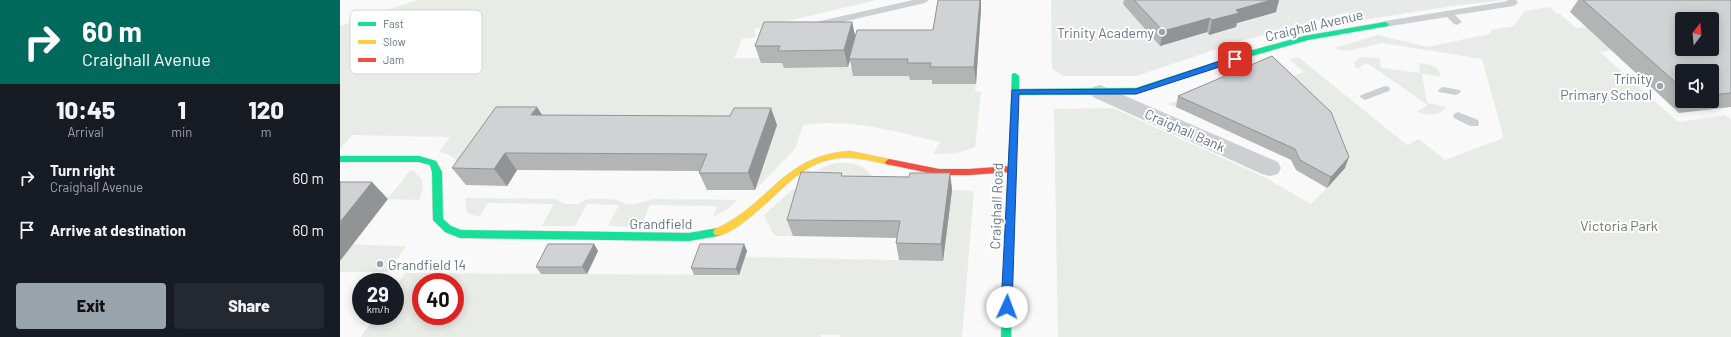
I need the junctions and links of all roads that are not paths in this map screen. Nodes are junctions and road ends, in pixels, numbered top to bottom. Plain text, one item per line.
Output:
1 (925, 0) edge
2 (1511, 0) edge
3 (1448, 13) junction
4 (1457, 22) dead end
5 (1385, 24) joint
6 (803, 28) edge
7 (1015, 76) dead end
8 (1385, 89) dead end
9 (1444, 90) dead end
10 (1100, 92) junction
11 (1456, 92) dead end
12 (1015, 93) junction
13 (1365, 97) dead end
14 (1458, 116) dead end
15 (1474, 123) dead end
16 (340, 159) edge
17 (1011, 168) junction
18 (1270, 168) dead end
19 (1006, 337) edge

1 - 6 lane
2 - 3 lane
3 - 4 lane
3 - 5 lane
5 - 10 street, Craighall Avenue
7 - 12 street, Craighall Road
8 - 13 lane
9 - 11 lane
10 - 12 street, Craighall Avenue
10 - 18 street, Craighall Bank
12 - 17 street, Craighall Road
14 - 15 lane
16 - 17 street, Grandfield
17 - 19 street, Craighall Road

